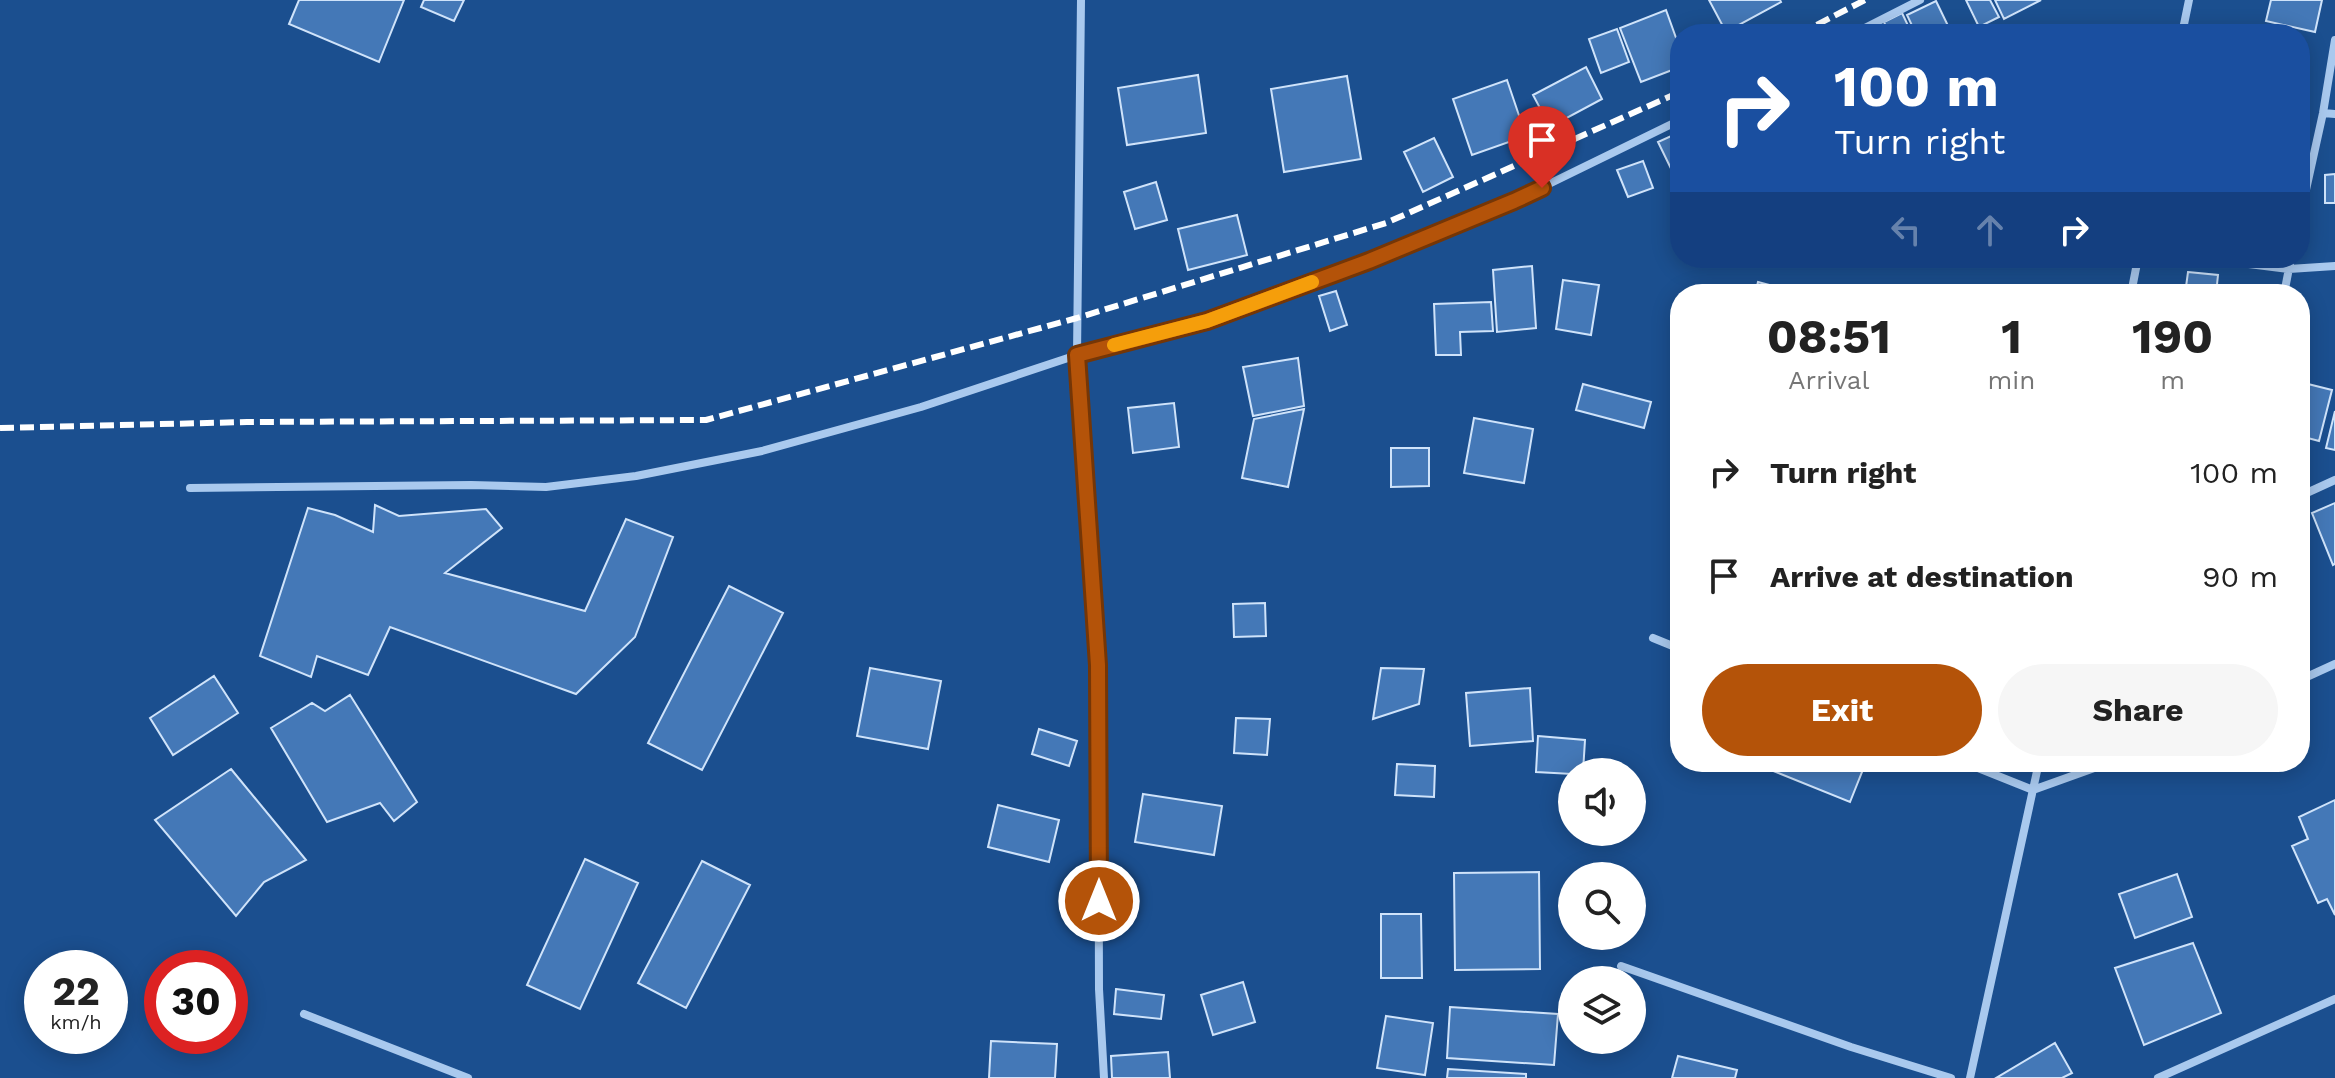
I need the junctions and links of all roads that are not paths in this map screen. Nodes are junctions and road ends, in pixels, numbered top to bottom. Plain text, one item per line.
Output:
1 (1081, 0) edge
2 (1920, 0) edge
3 (2189, 0) edge
4 (1873, 24) edge
5 (2184, 24) edge
6 (2335, 40) edge
7 (2323, 113) junction
8 (2335, 114) edge
9 (1670, 125) edge
10 (2310, 172) edge
11 (2335, 266) edge
12 (2281, 268) edge
13 (2304, 268) edge
14 (2310, 268) edge
15 (2289, 269) junction
16 (2286, 284) edge
17 (1077, 355) junction
18 (2335, 480) edge
19 (190, 488) dead end
20 (2310, 491) edge
21 (1653, 638) dead end
22 (1670, 645) edge
23 (2335, 664) edge
24 (2310, 675) edge
25 (1988, 772) edge
26 (2037, 772) edge
27 (2083, 772) edge
28 (2033, 790) junction
29 (1646, 975) edge
30 (2335, 999) edge
31 (304, 1014) dead end
32 (468, 1078) edge
33 (1104, 1078) edge
34 (1951, 1078) edge
35 (1970, 1078) edge
36 (2158, 1078) edge

1 - 17 street
2 - 4 street
3 - 5 street
6 - 7 street
7 - 8 street
7 - 10 street
9 - 17 street
11 - 14 street
12 - 15 street
13 - 15 street
15 - 16 street
17 - 19 street
17 - 33 street
18 - 20 street
21 - 22 street
23 - 24 street
25 - 28 street
26 - 28 street
27 - 28 street
28 - 35 street
29 - 34 street
30 - 36 street
31 - 32 street

